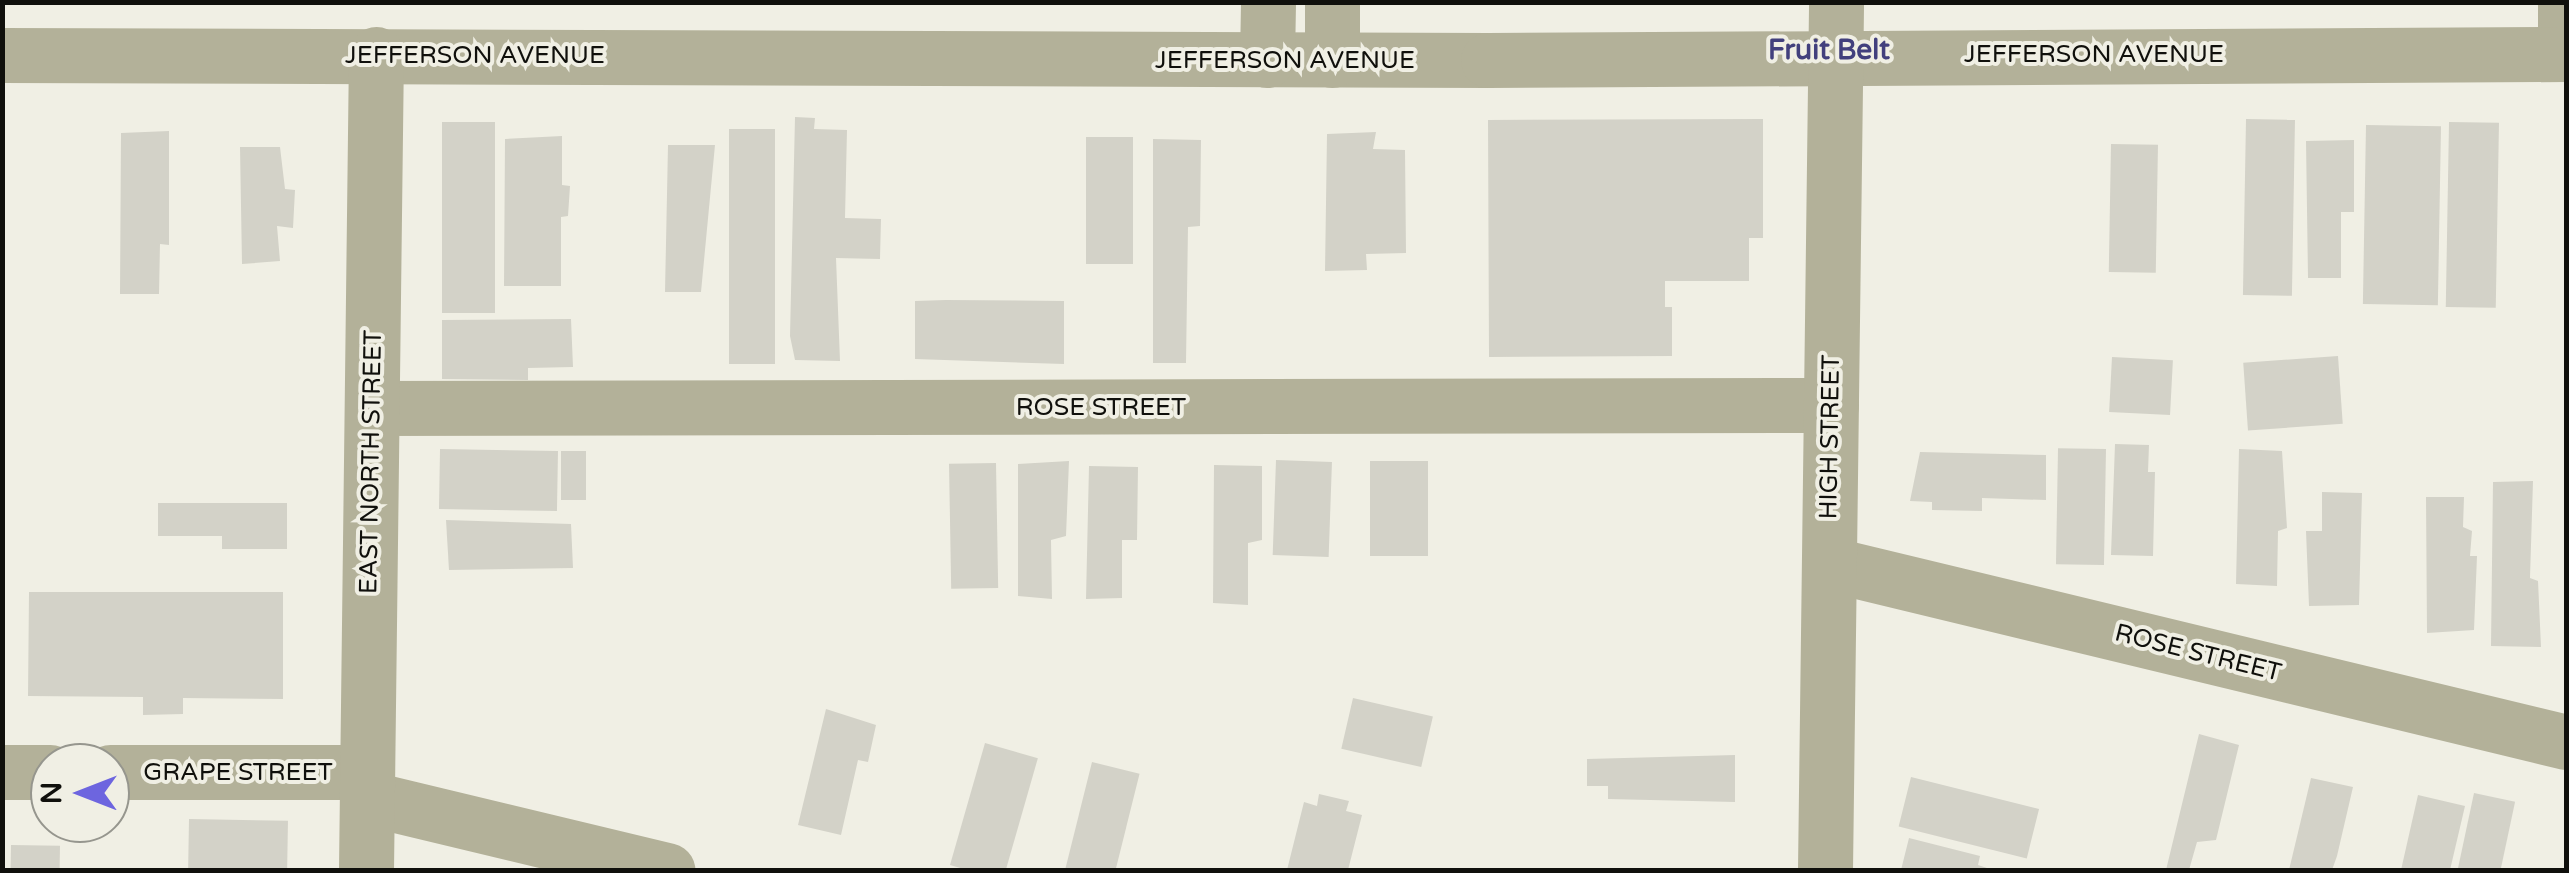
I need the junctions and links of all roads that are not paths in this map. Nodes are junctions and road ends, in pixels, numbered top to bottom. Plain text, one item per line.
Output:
1 (1268, 2) edge
2 (1332, 2) edge
3 (2565, 2) edge
4 (1835, 28) edge
5 (376, 54) junction
6 (2566, 54) edge
7 (2, 55) edge
8 (1267, 60) junction
9 (1332, 60) junction
10 (1831, 406) junction
11 (372, 408) junction
12 (1829, 564) junction
13 (2566, 742) edge
14 (2, 772) edge
15 (30, 772) edge
16 (130, 773) edge
17 (367, 785) junction
18 (366, 870) edge
19 (668, 870) edge
20 (1825, 870) edge

1 - 8 street
2 - 9 street
3 - 6 street
4 - 6 street, JEFFERSON AVENUE
4 - 9 street, JEFFERSON AVENUE
4 - 10 street, HIGH STREET
5 - 7 street, JEFFERSON AVENUE
5 - 8 street, JEFFERSON AVENUE
5 - 11 street, EAST NORTH STREET
8 - 9 street, JEFFERSON AVENUE
10 - 11 street, ROSE STREET
10 - 12 street, HIGH STREET
11 - 17 street, EAST NORTH STREET
12 - 13 street, ROSE STREET
12 - 20 street, HIGH STREET
14 - 15 street
16 - 17 street, GRAPE STREET
17 - 18 street, EAST NORTH STREET
17 - 19 street, GRAPE STREET

